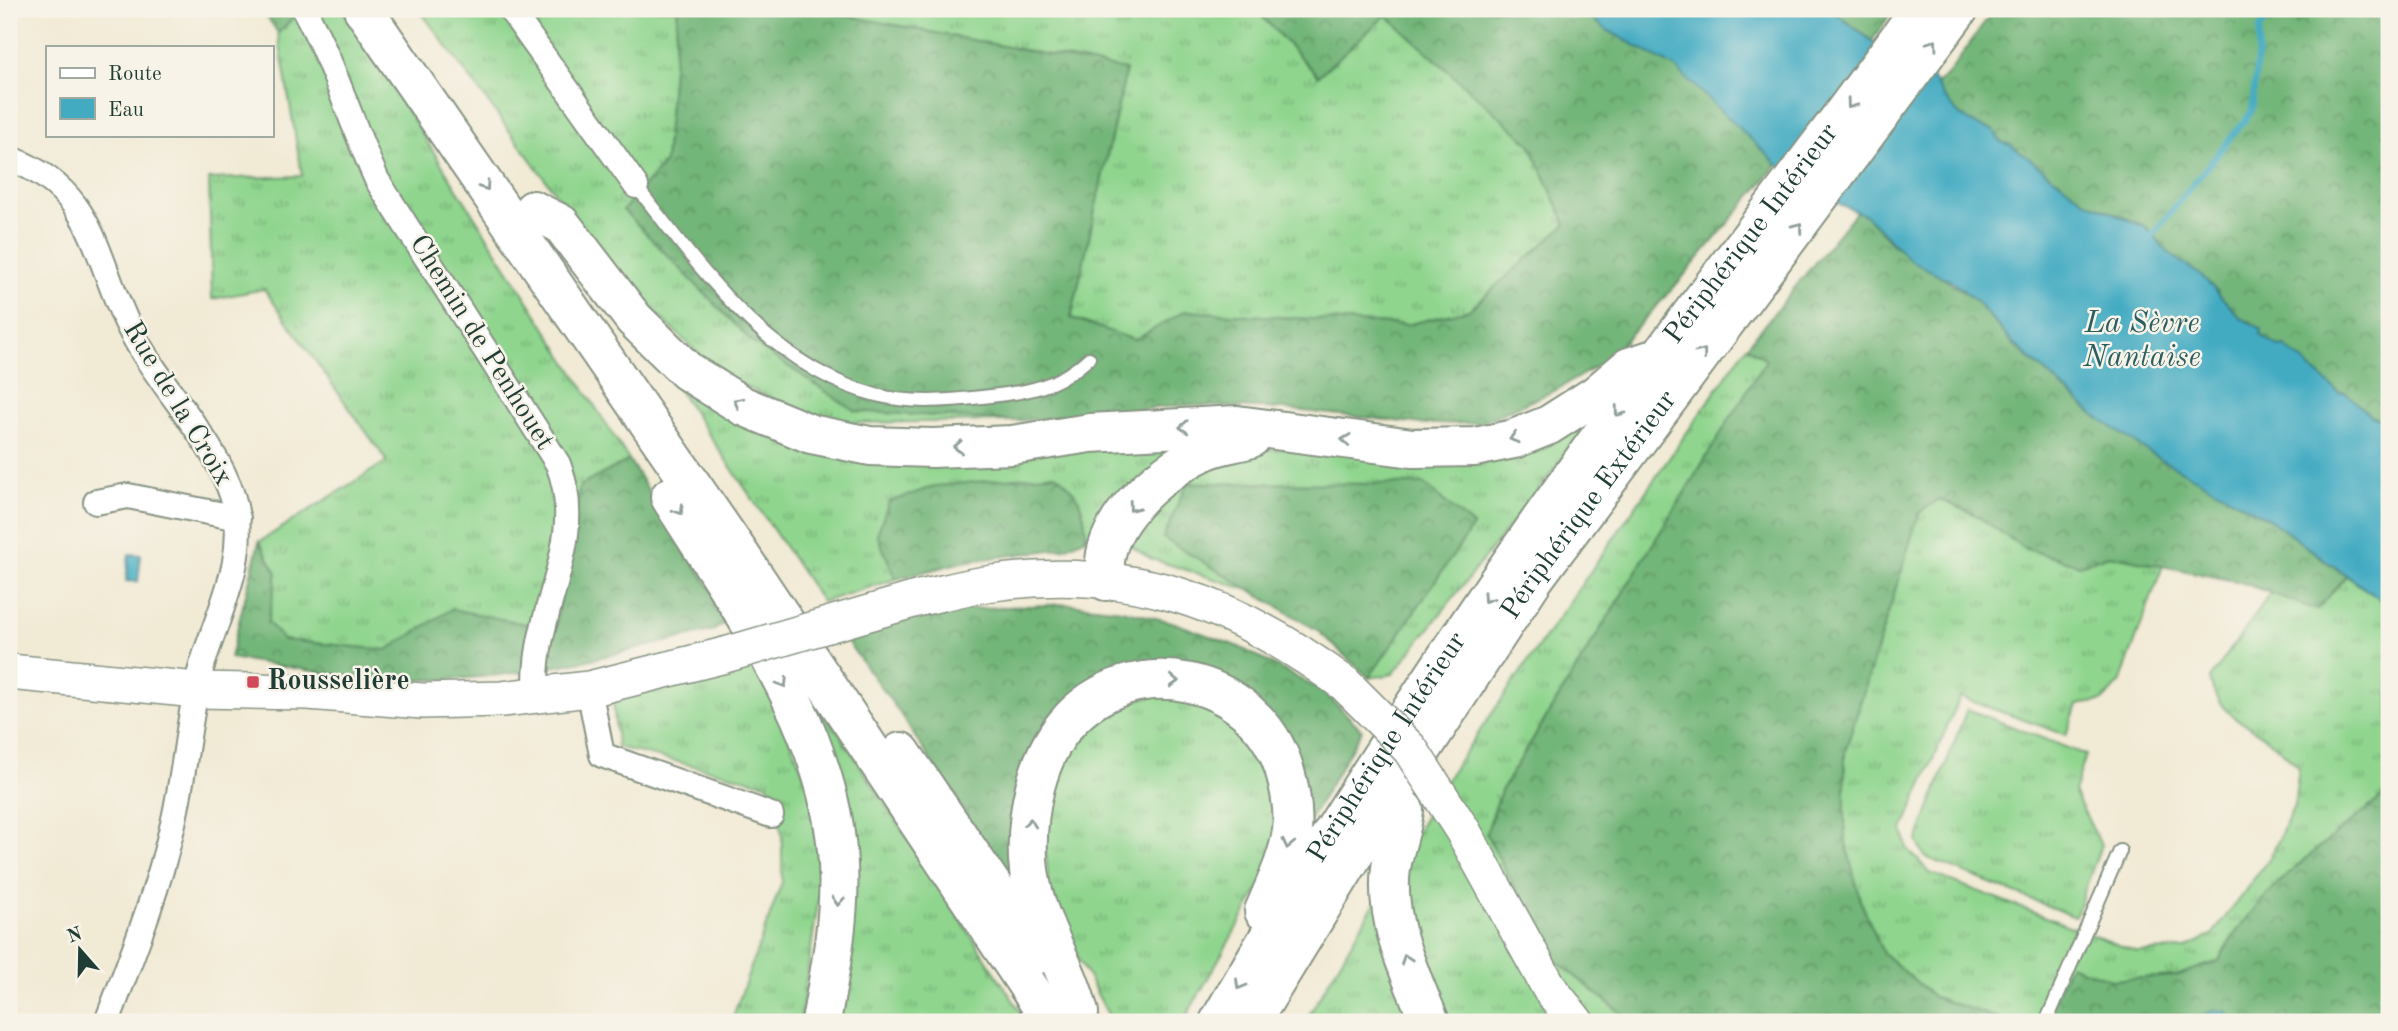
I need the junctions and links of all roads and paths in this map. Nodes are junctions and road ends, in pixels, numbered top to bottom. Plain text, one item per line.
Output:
1 (304, 9) edge
2 (363, 9) edge
3 (390, 9) edge
4 (510, 9) edge
5 (1920, 9) edge
6 (1959, 9) edge
7 (9, 158) edge
8 (636, 186) joint
9 (521, 215) junction
10 (1745, 272) junction
11 (561, 273) junction
12 (1660, 357) junction
13 (1089, 358) dead end
14 (1276, 431) junction
15 (96, 502) dead end
16 (237, 518) junction
17 (1106, 581) junction
18 (1486, 650) junction
19 (9, 672) edge
20 (589, 689) junction
21 (197, 690) junction
22 (537, 696) junction
23 (1404, 810) junction
24 (771, 815) dead end
25 (2120, 851) dead end
26 (1261, 948) junction
27 (1072, 1020) edge
28 (107, 1022) edge
29 (821, 1022) edge
30 (1219, 1022) edge
31 (1251, 1022) edge
32 (1275, 1022) edge
33 (1430, 1022) edge
34 (1576, 1022) edge
35 (2046, 1022) edge

1 - 22 street, Chemin de Penhouet
2 -> 9 highway
3 - 9 highway
4 - 8 street
5 -> 10 highway, Périphérique Intérieur
10 -> 6 highway, Périphérique Extérieur
7 - 16 street, Rue de la Croix
8 - 13 lane
9 - 11 highway
14 -> 9 highway
9 -> 29 highway
10 - 12 highway, Périphérique Intérieur
18 -> 10 highway, Périphérique Extérieur
11 - 27 highway
11 - 27 highway
12 -> 14 highway
12 -> 26 highway, Périphérique Intérieur
14 -> 17 highway
15 - 16 street
16 - 21 street, Rue de la Croix
17 - 20 street, bridge
17 - 34 street, bridge
18 - 23 highway
18 - 31 highway, Périphérique Extérieur
19 - 21 street
20 - 22 street
20 - 24 street
21 - 22 street
21 - 28 street, Rue de la Croix
23 - 32 highway
33 -> 23 highway
25 - 35 lane
27 -> 26 highway
26 -> 30 highway, Périphérique Intérieur

